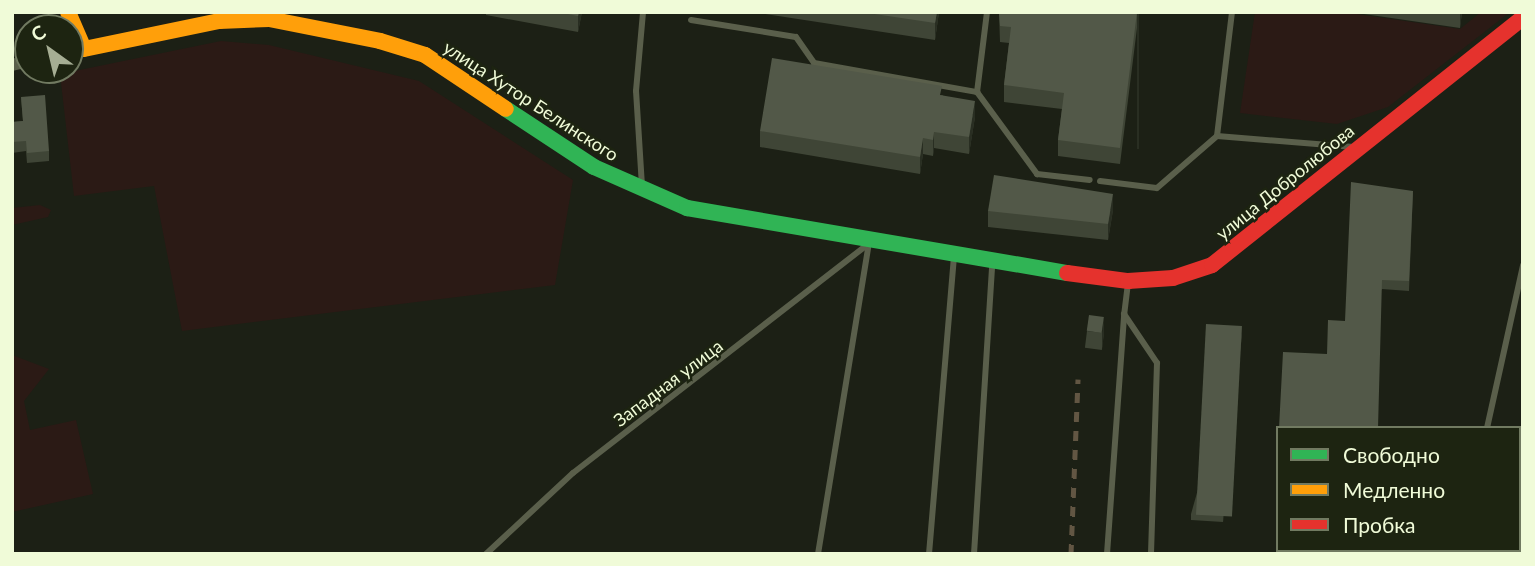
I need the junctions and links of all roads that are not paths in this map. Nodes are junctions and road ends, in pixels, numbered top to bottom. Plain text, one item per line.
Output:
1 (643, 12) edge
2 (987, 12) edge
3 (1233, 12) edge
4 (218, 17) edge
5 (1523, 18) edge
6 (691, 20) dead end
7 (84, 48) edge
8 (976, 92) junction
9 (1217, 136) junction
10 (1359, 147) junction
11 (1090, 180) dead end
12 (1100, 181) dead end
13 (642, 192) junction
14 (869, 245) junction
15 (954, 257) junction
16 (992, 262) junction
17 (1523, 265) edge
18 (1128, 281) junction
19 (1125, 314) junction
20 (1487, 426) edge
21 (486, 554) edge
22 (818, 554) edge
23 (929, 554) edge
24 (974, 554) edge
25 (1107, 554) edge
26 (1151, 554) edge

1 - 13 lane
2 - 8 lane
3 - 9 lane
4 - 7 street, улица Хутор Белинского
4 - 13 street, улица Хутор Белинского
5 - 10 street, улица Добролюбова
6 - 8 lane
8 - 11 lane
9 - 10 lane
9 - 12 lane
10 - 18 street, улица Добролюбова
13 - 14 street, улица Хутор Белинского
14 - 15 street, улица Добролюбова
14 - 21 lane, Западная улица
14 - 22 lane
15 - 16 street, улица Добролюбова
15 - 23 lane
16 - 18 street, улица Добролюбова
16 - 24 lane
17 - 20 lane
18 - 19 lane
19 - 25 lane
19 - 26 lane

